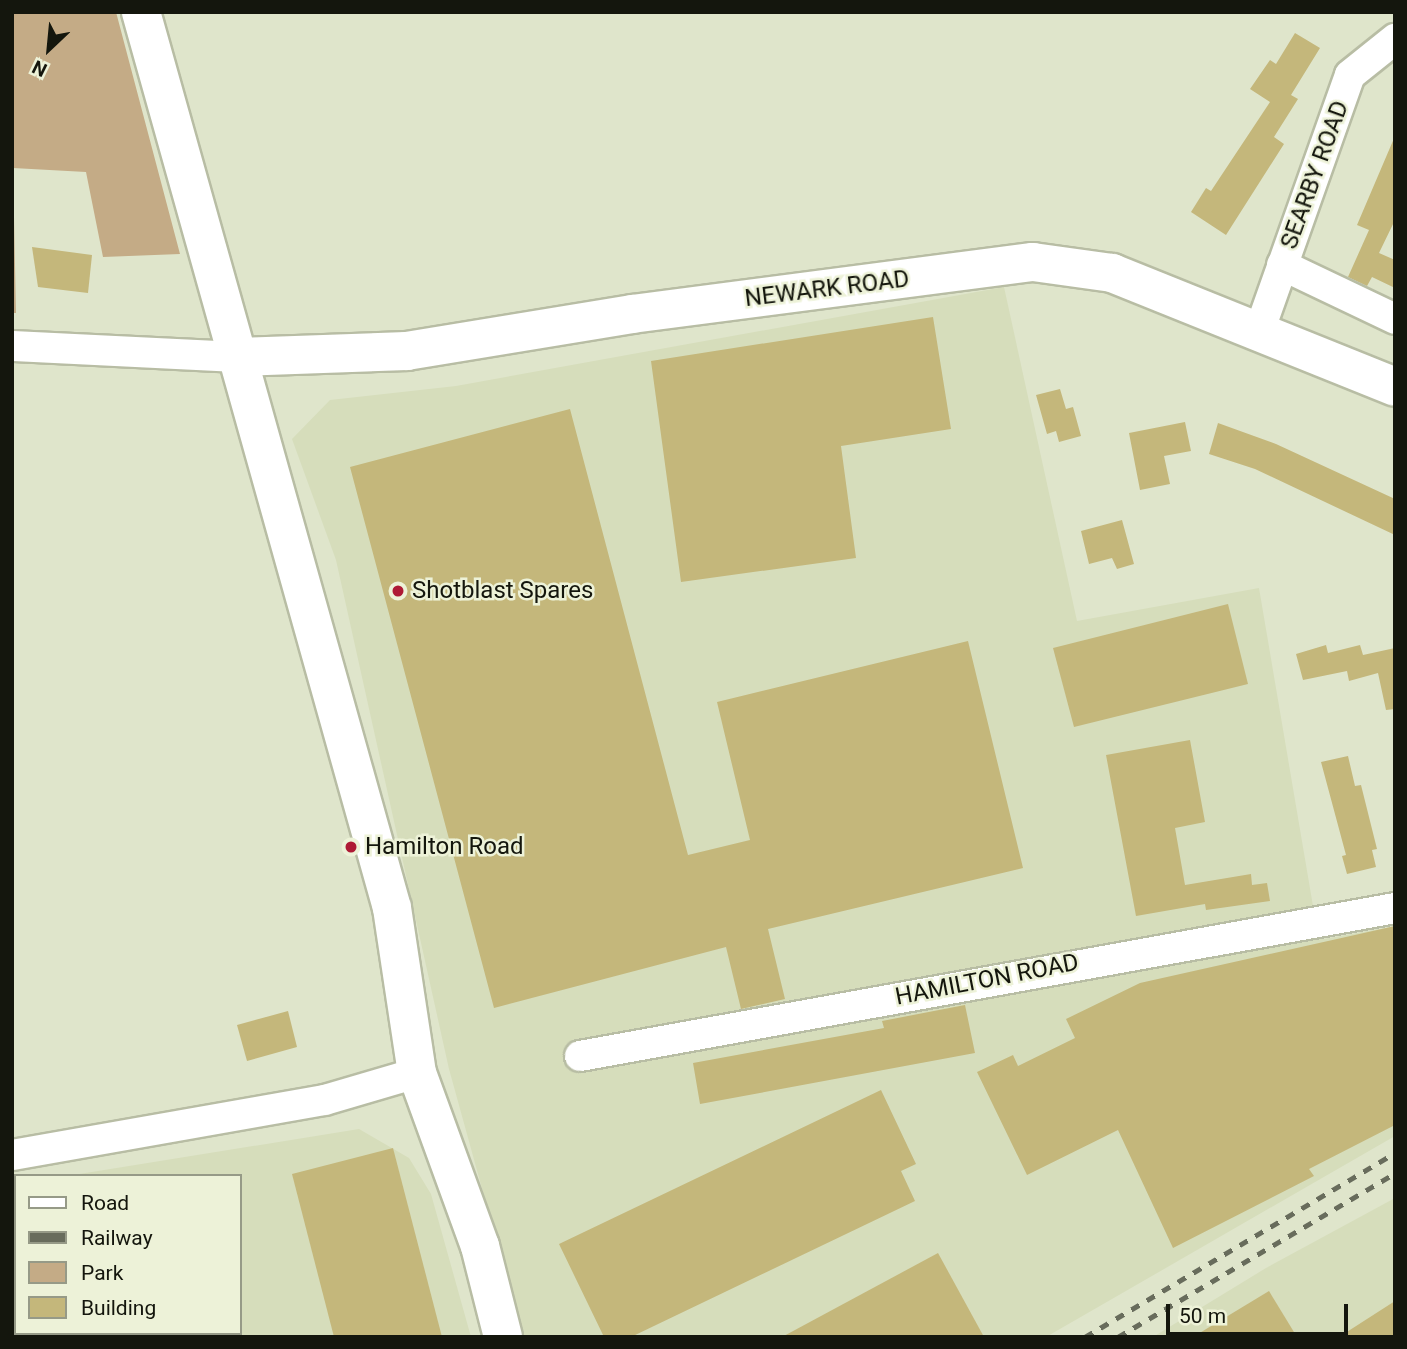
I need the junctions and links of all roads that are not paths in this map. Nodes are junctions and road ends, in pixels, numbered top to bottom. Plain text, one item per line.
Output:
1 (141, 12) edge
2 (1395, 38) edge
3 (1282, 265) junction
4 (1395, 319) edge
5 (1260, 329) junction
6 (12, 346) edge
7 (239, 356) junction
8 (1395, 387) edge
9 (1395, 908) edge
10 (580, 1056) dead end
11 (417, 1073) junction
12 (12, 1155) edge
13 (503, 1337) edge

1 - 7 main road
2 - 3 street, SEARBY ROAD
3 - 4 street
3 - 5 street, SEARBY ROAD
5 - 7 main road, NEWARK ROAD
5 - 8 main road, NEWARK ROAD
6 - 7 street
7 - 11 main road
9 - 10 street, HAMILTON ROAD
11 - 12 street
11 - 13 main road

